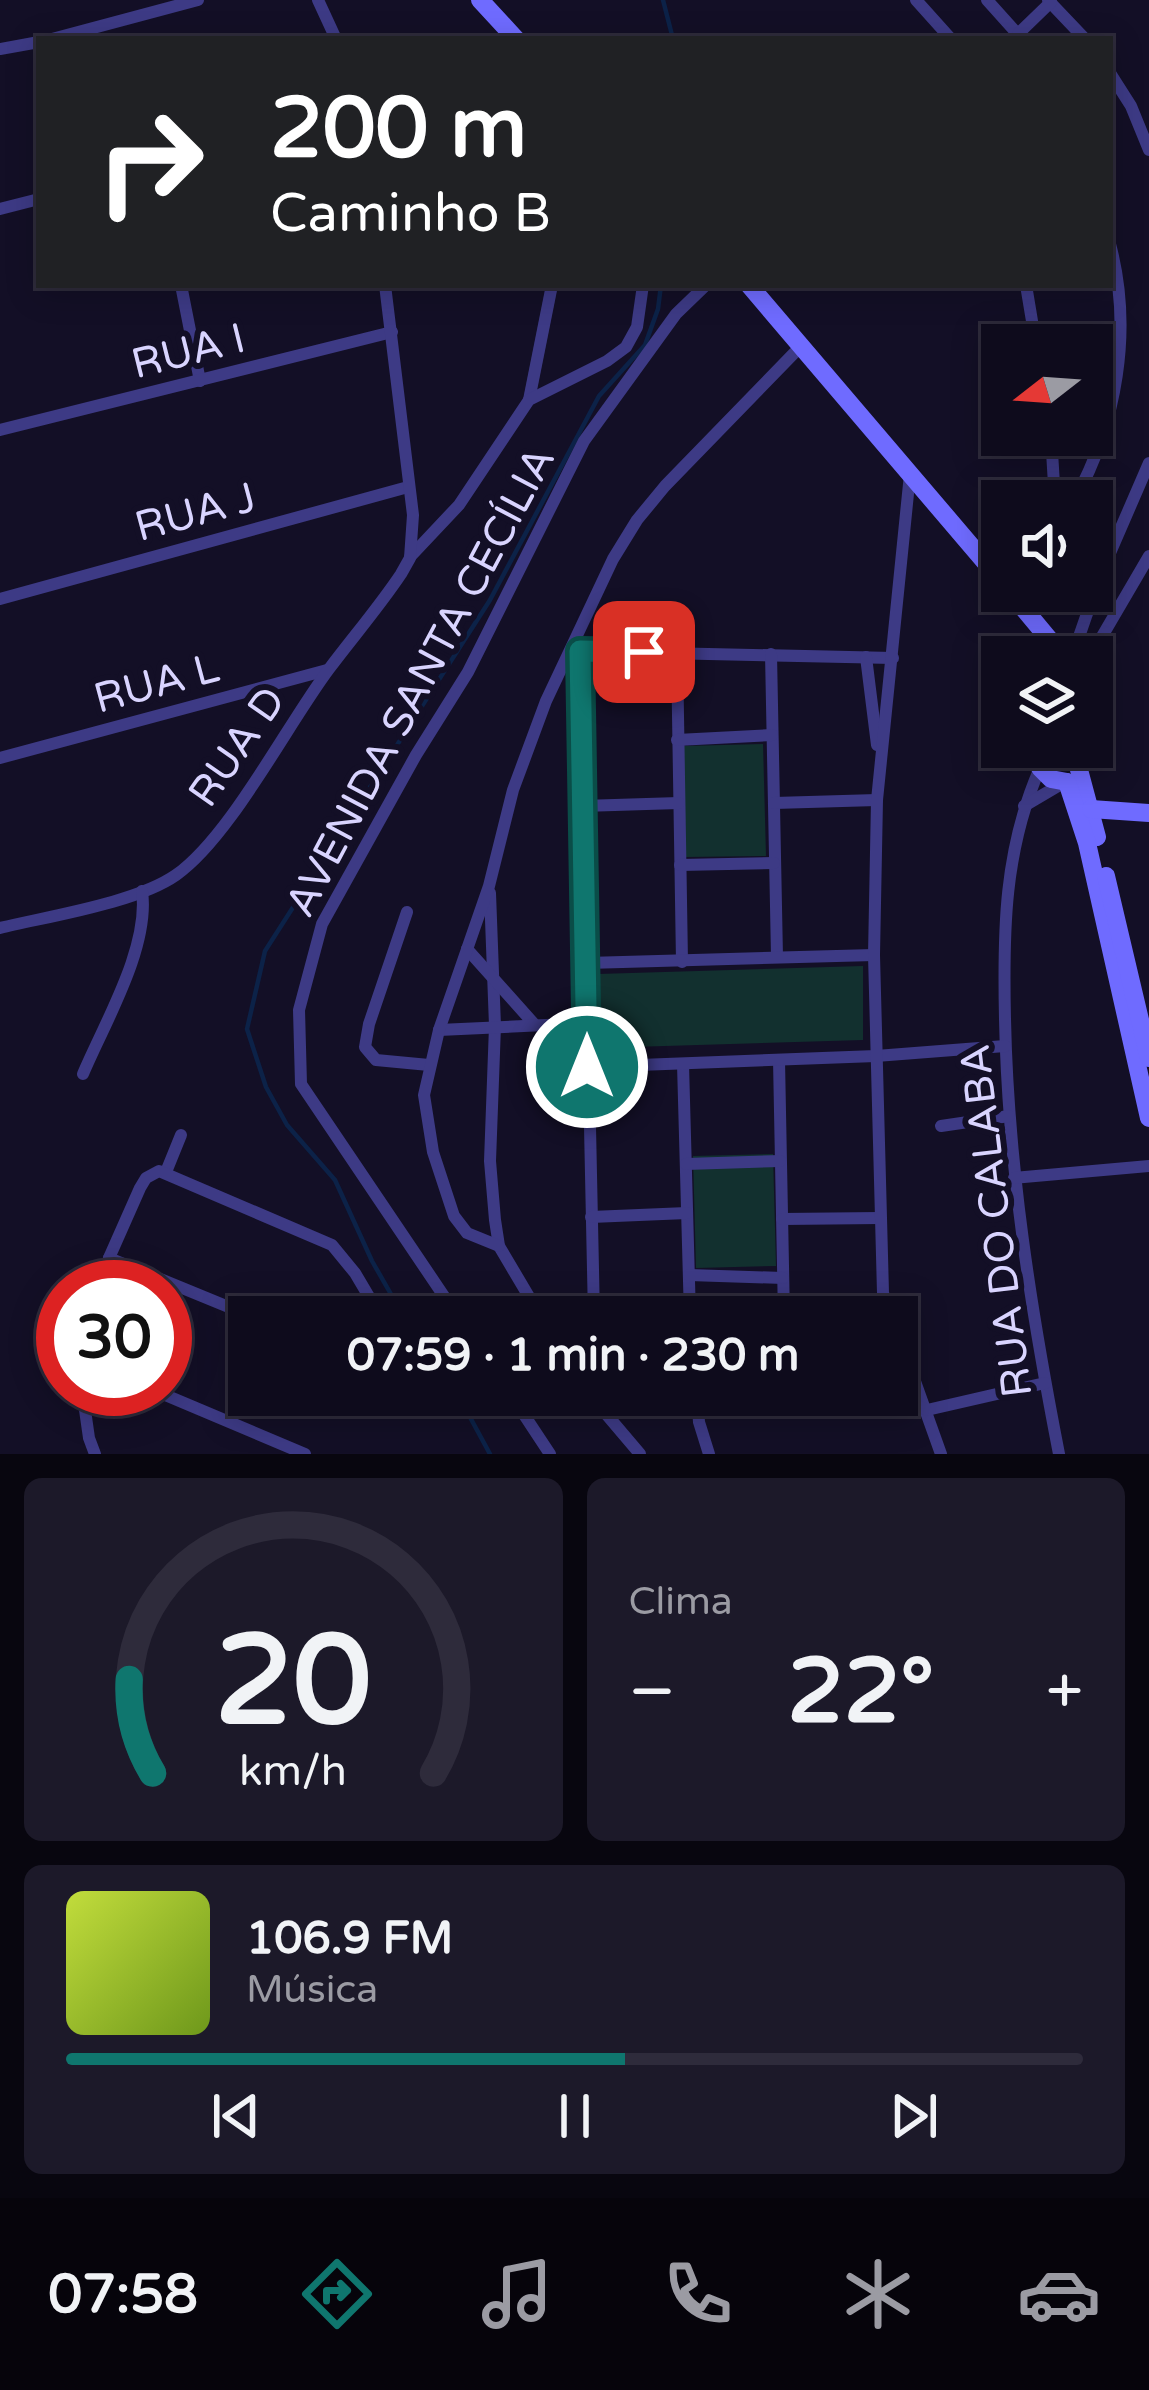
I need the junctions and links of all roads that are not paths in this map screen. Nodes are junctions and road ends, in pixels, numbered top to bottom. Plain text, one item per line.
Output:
1 (198, 0) edge
2 (318, 0) edge
3 (916, 0) edge
4 (987, 0) edge
5 (1049, 1) edge
6 (485, 6) edge
7 (63, 36) edge
8 (335, 36) edge
9 (499, 36) edge
10 (513, 36) edge
11 (948, 36) edge
12 (1020, 36) edge
13 (1081, 36) edge
14 (36, 43) edge
15 (0, 49) edge
16 (1113, 78) edge
17 (1149, 150) edge
18 (36, 200) edge
19 (0, 208) edge
20 (1113, 263) edge
21 (182, 288) edge
22 (385, 288) edge
23 (551, 288) edge
24 (643, 288) edge
25 (703, 288) edge
26 (752, 288) edge
27 (1026, 288) edge
28 (1032, 324) edge
29 (392, 332) junction
30 (801, 346) junction
31 (1113, 375) edge
32 (200, 381) junction
33 (529, 400) junction
34 (0, 430) edge
35 (1149, 463) edge
36 (910, 473) junction
37 (408, 487) junction
38 (1149, 556) edge
39 (981, 557) edge
40 (410, 558) junction
41 (1145, 573) edge
42 (0, 599) edge
43 (1027, 612) edge
44 (1031, 612) edge
45 (1030, 616) junction
46 (1043, 635) edge
47 (1082, 636) edge
48 (1104, 636) edge
49 (576, 651) junction
50 (677, 653) junction
51 (771, 654) junction
52 (866, 657) junction
53 (893, 658) junction
54 (328, 669) junction
55 (772, 735) junction
56 (677, 740) junction
57 (0, 758) edge
58 (879, 764) junction
59 (1040, 768) joint
60 (1072, 770) edge
61 (877, 800) junction
62 (679, 803) junction
63 (773, 803) junction
64 (582, 806) junction
65 (1023, 807) junction
66 (1091, 809) junction
67 (1149, 813) edge
68 (775, 863) junction
69 (680, 865) junction
70 (489, 886) junction
71 (142, 891) junction
72 (407, 912) dead end
73 (0, 928) edge
74 (467, 950) junction
75 (874, 955) junction
76 (776, 957) junction
77 (682, 962) junction
78 (587, 963) junction
79 (494, 977) junction
80 (588, 1023) junction
81 (536, 1025) junction
82 (495, 1026) junction
83 (439, 1030) junction
84 (1005, 1046) junction
85 (876, 1056) junction
86 (1149, 1058) edge
87 (779, 1060) junction
88 (683, 1064) junction
89 (429, 1066) junction
90 (587, 1067) junction
91 (83, 1074) dead end
92 (1009, 1116) junction
93 (1149, 1118) edge
94 (940, 1126) dead end
95 (182, 1135) dead end
96 (780, 1161) junction
97 (686, 1164) junction
98 (1149, 1166) edge
99 (171, 1173) junction
100 (1014, 1178) junction
101 (687, 1213) junction
102 (591, 1216) junction
103 (880, 1218) junction
104 (782, 1219) junction
105 (499, 1246) junction
106 (109, 1258) joint
107 (688, 1275) junction
108 (783, 1277) junction
109 (883, 1294) edge
110 (369, 1296) edge
111 (444, 1296) edge
112 (529, 1296) edge
113 (593, 1296) edge
114 (689, 1296) edge
115 (783, 1296) edge
116 (228, 1307) edge
117 (1045, 1383) junction
118 (918, 1386) edge
119 (192, 1406) edge
120 (918, 1406) edge
121 (927, 1410) junction
122 (85, 1416) edge
123 (525, 1416) edge
124 (608, 1416) edge
125 (699, 1416) edge
126 (95, 1454) edge
127 (304, 1454) edge
128 (550, 1454) edge
129 (640, 1454) edge
130 (709, 1454) edge
131 (941, 1454) edge
132 (1059, 1454) edge

1 - 7 street
2 - 8 street
3 - 11 street
4 - 12 street
5 - 12 street
5 - 13 street
6 - 9 street
6 - 10 main road
14 - 15 street
16 - 17 street
18 - 19 street
20 - 31 street
21 - 32 street
22 - 29 street
23 - 33 street
24 - 33 street
25 - 111 street, AVENIDA SANTA CECÍLIA
26 - 30 main road
27 - 28 street
29 - 32 street, RUA I
29 - 37 street
30 - 36 main road
30 - 49 street
32 - 34 street, RUA I
33 - 40 street, RUA D
35 - 47 street
36 - 39 main road
36 - 53 street
37 - 40 street
37 - 42 street, RUA J
38 - 41 street
40 - 54 street, RUA D
41 - 48 street
43 - 45 main road
44 - 45 street
45 - 46 main road
49 - 50 street
49 - 64 street
49 - 70 street
50 - 51 street
50 - 56 street
51 - 52 street
51 - 55 street
52 - 53 street
52 - 58 street
53 - 58 street
54 - 57 street, RUA L
54 - 71 street, RUA D
55 - 56 street
55 - 63 street
56 - 62 street
58 - 61 street
59 - 60 main road
59 - 65 street, RUA DO CALABA
60 - 65 street
60 - 66 main road
60 - 93 main road
61 - 63 street
61 - 75 street
62 - 64 street
62 - 69 street
63 - 68 street
64 - 78 street
65 - 84 street, RUA DO CALABA
66 - 67 main road
66 - 86 main road
68 - 69 street
68 - 76 street
69 - 77 street
70 - 74 street
70 - 79 street
71 - 73 street, RUA D
71 - 91 street
72 - 89 street
74 - 79 street
74 - 83 street
75 - 76 street
75 - 85 street
76 - 77 street
77 - 78 street
78 - 80 street
79 - 81 street
79 - 82 street
80 - 81 street
80 - 90 street
81 - 82 street
82 - 83 street
82 - 105 street
83 - 89 street
84 - 85 street
84 - 92 street, RUA DO CALABA
85 - 87 street
85 - 103 street
87 - 88 street
87 - 96 street
88 - 90 street
88 - 97 street
89 - 105 street
90 - 102 street
92 - 94 street
92 - 100 street, RUA DO CALABA
95 - 99 street
96 - 97 street
96 - 104 street
97 - 101 street
98 - 100 street
99 - 106 street
99 - 110 street
100 - 117 street, RUA DO CALABA
101 - 102 street
101 - 107 street
102 - 113 street
103 - 104 street
103 - 109 street
104 - 108 street
105 - 112 street
106 - 116 street
107 - 108 street
107 - 114 street
108 - 115 street
117 - 121 street
117 - 132 street, RUA DO CALABA
118 - 121 street
119 - 127 street
120 - 121 street
121 - 131 street
122 - 126 street
123 - 128 street
124 - 129 street
125 - 130 street

